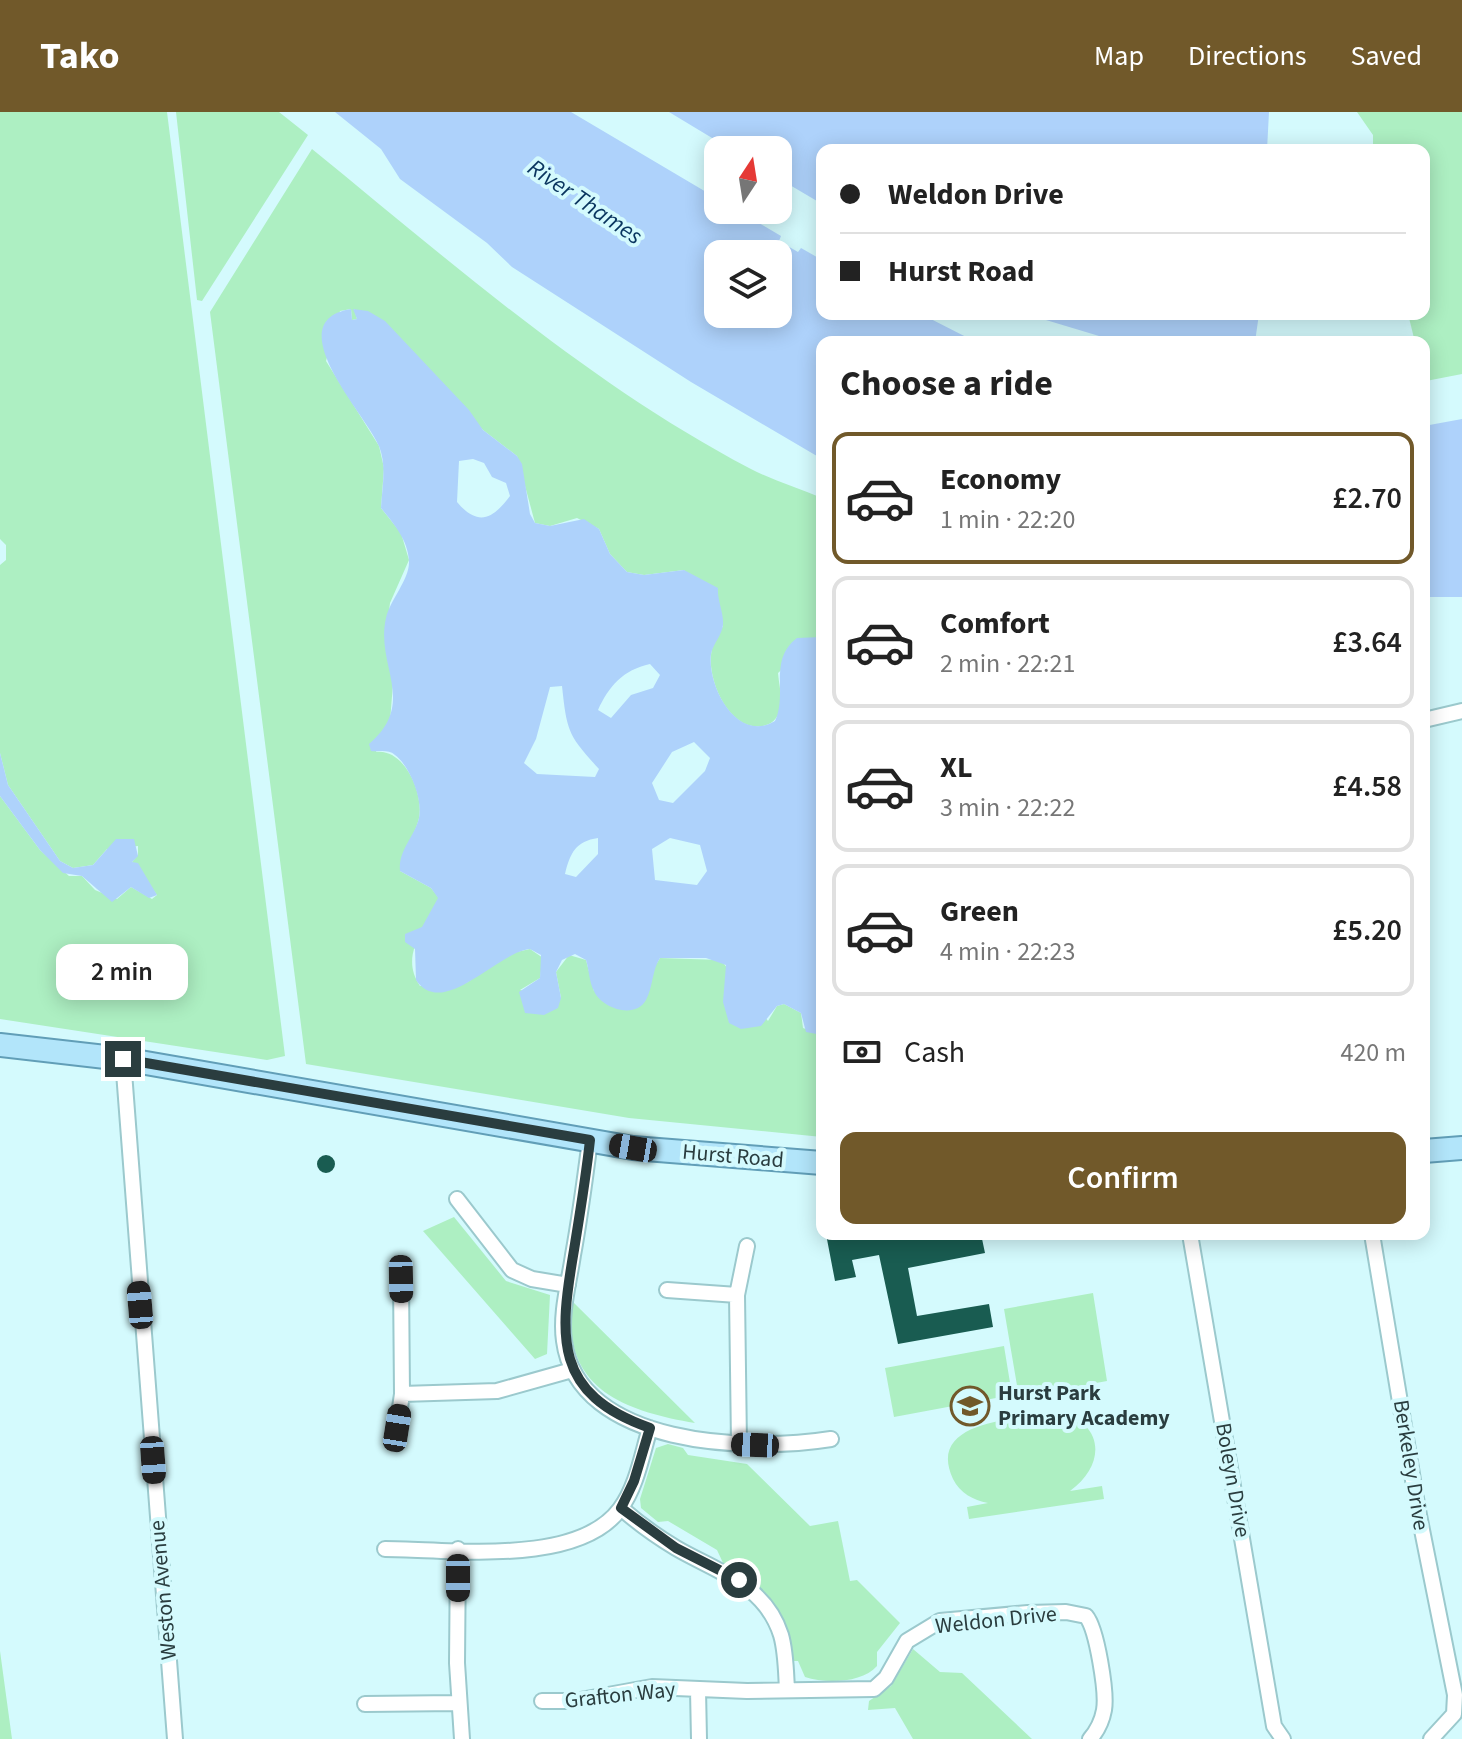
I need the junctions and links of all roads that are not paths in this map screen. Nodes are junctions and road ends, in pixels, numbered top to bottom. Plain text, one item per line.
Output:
1 (1462, 711) edge
2 (1430, 719) edge
3 (0, 1045) edge
4 (123, 1059) junction
5 (590, 1140) junction
6 (1462, 1148) edge
7 (1430, 1151) edge
8 (816, 1163) edge
9 (457, 1199) dead end
10 (1191, 1240) edge
11 (1373, 1240) edge
12 (747, 1246) dead end
13 (401, 1279) dead end
14 (568, 1285) junction
15 (667, 1290) dead end
16 (737, 1295) junction
17 (572, 1370) junction
18 (402, 1394) junction
19 (397, 1428) dead end
20 (650, 1428) junction
21 (831, 1439) dead end
22 (739, 1444) junction
23 (621, 1508) junction
24 (385, 1549) dead end
25 (458, 1549) junction
26 (698, 1690) junction
27 (787, 1690) junction
28 (542, 1701) dead end
29 (457, 1703) junction
30 (365, 1704) dead end
31 (1092, 1738) edge
32 (175, 1739) edge
33 (462, 1739) edge
34 (699, 1739) edge
35 (1283, 1739) edge
36 (1431, 1739) edge

1 - 2 street
3 - 4 main road, Hurst Road
4 - 5 main road, Hurst Road
4 - 32 street, Weston Avenue
5 - 8 main road, Hurst Road
5 - 14 street
6 - 7 main road
9 - 14 street
10 - 35 street, Boleyn Drive
11 - 36 street, Berkeley Drive
12 - 16 street
13 - 18 street
14 - 17 street
15 - 16 street
16 - 22 street
17 - 18 street
17 - 20 street
18 - 19 street
20 - 22 street
20 - 23 street
21 - 22 street
23 - 25 street
23 - 27 street
24 - 25 street
25 - 29 street
26 - 27 street, Grafton Way
26 - 28 street, Grafton Way
26 - 34 street, Grafton Way
27 - 31 street, Weldon Drive
29 - 30 street
29 - 33 street

